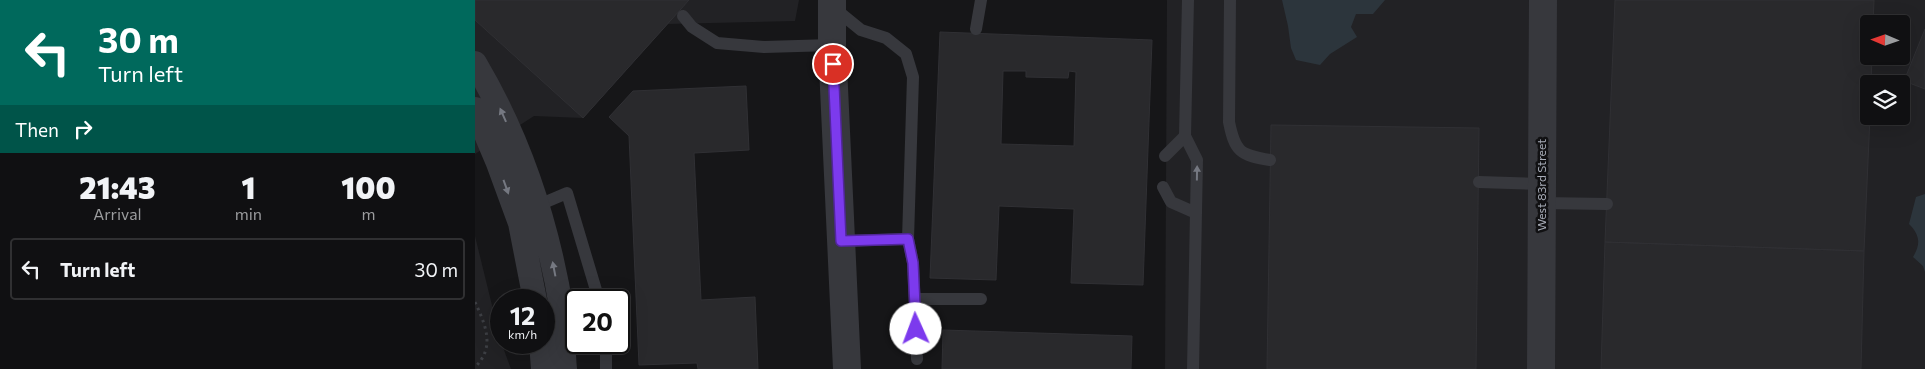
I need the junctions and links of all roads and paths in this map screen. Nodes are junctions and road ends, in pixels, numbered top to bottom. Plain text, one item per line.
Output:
1 (981, 0) edge
2 (1187, 0) edge
3 (1230, 0) edge
4 (1543, 0) edge
5 (832, 3) edge
6 (683, 16) dead end
7 (976, 29) dead end
8 (832, 45) junction
9 (475, 63) edge
10 (475, 109) edge
11 (1185, 136) junction
12 (1165, 156) dead end
13 (1270, 160) dead end
14 (1479, 182) dead end
15 (1163, 187) dead end
16 (1542, 193) junction
17 (1607, 204) dead end
18 (527, 210) junction
19 (1196, 213) junction
20 (908, 239) junction
21 (841, 241) junction
22 (534, 289) edge
23 (596, 289) edge
24 (981, 298) dead end
25 (915, 299) junction
26 (475, 302) edge
27 (542, 354) edge
28 (606, 354) edge
29 (917, 359) dead end
30 (475, 367) edge
31 (543, 369) edge
32 (565, 369) edge
33 (607, 369) edge
34 (847, 369) edge
35 (1193, 369) edge
36 (1541, 369) edge

1 - 7 lane
2 - 11 lane
3 - 13 lane
4 - 16 street, West 83rd Street
5 - 8 street
5 - 20 lane
6 - 8 lane
8 - 21 street
18 -> 9 street
10 -> 18 street
11 - 12 lane
19 -> 11 lane
14 - 16 lane
15 - 19 lane
16 - 17 lane
16 - 36 street, West 83rd Street
18 - 22 street
18 - 23 lane
32 -> 18 street
19 - 35 lane
20 - 21 lane
20 - 25 lane
21 - 34 street
24 - 25 lane
25 - 29 lane
26 - 30 path
27 - 31 street
28 - 33 lane

